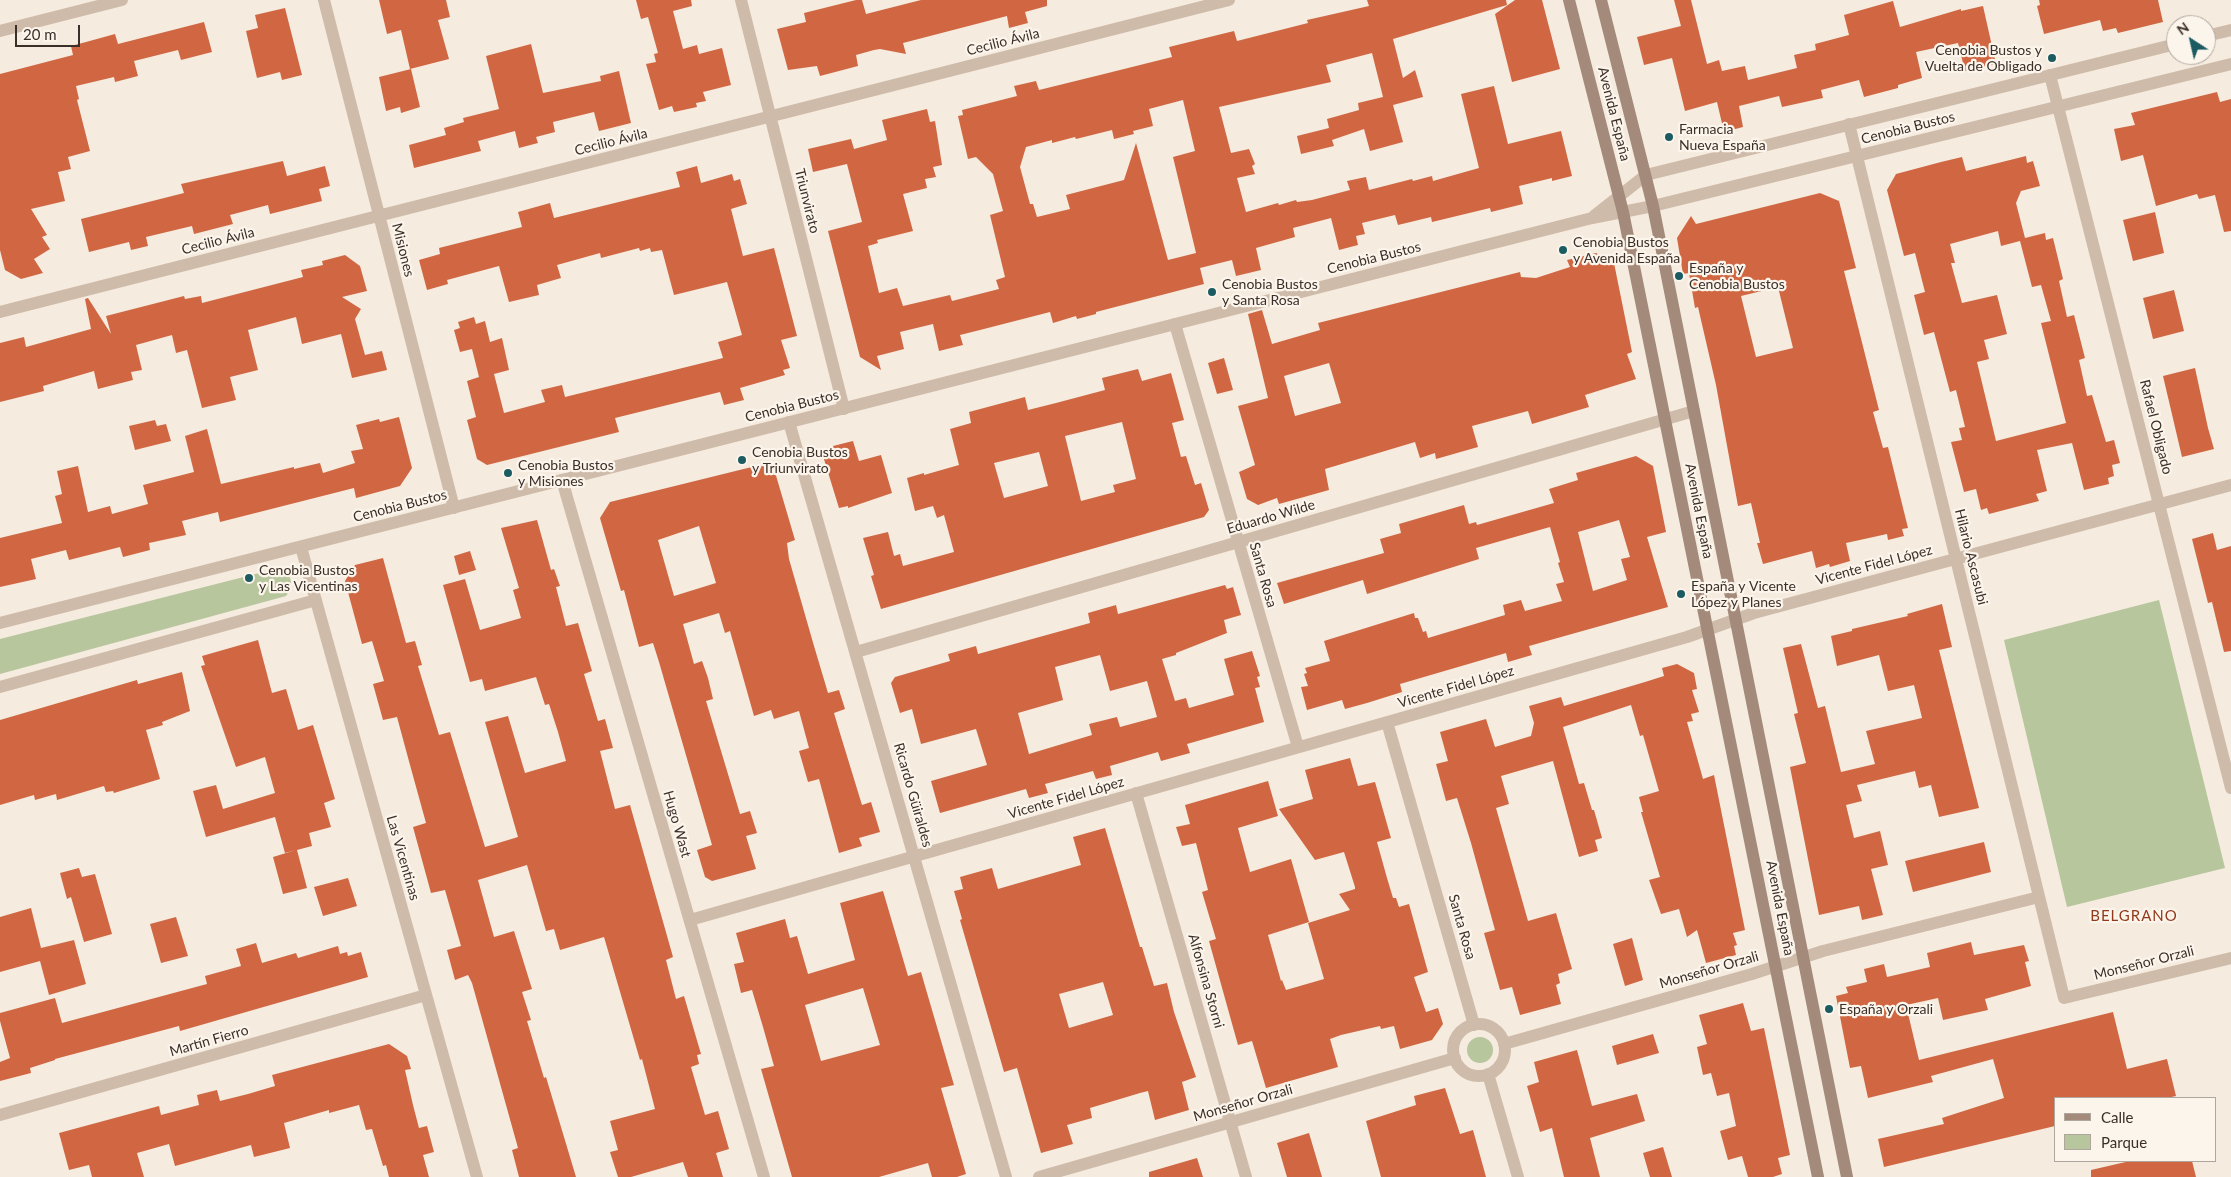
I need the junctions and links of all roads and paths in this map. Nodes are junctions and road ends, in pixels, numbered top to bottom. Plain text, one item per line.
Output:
1 (122, 0) edge
2 (324, 0) edge
3 (741, 0) edge
4 (1229, 0) edge
5 (1570, 0) edge
6 (1601, 0) edge
7 (2231, 30) edge
8 (0, 31) edge
9 (2216, 34) edge
10 (2166, 46) edge
11 (2231, 64) edge
12 (2050, 75) junction
13 (2058, 106) junction
14 (770, 117) junction
15 (1849, 124) junction
16 (1857, 156) junction
17 (1646, 175) junction
18 (1619, 196) junction
19 (1653, 206) junction
20 (1623, 212) junction
21 (379, 216) junction
22 (1592, 218) junction
23 (0, 312) edge
24 (1175, 324) junction
25 (844, 409) junction
26 (1694, 411) junction
27 (1665, 420) junction
28 (789, 422) junction
29 (562, 480) junction
30 (2231, 485) edge
31 (2160, 504) junction
32 (454, 508) junction
33 (1238, 542) junction
34 (301, 547) junction
35 (1956, 559) junction
36 (316, 600) junction
37 (1736, 620) junction
38 (0, 624) edge
39 (1708, 629) junction
40 (856, 652) junction
41 (0, 687) edge
42 (1388, 722) junction
43 (1298, 747) junction
44 (2231, 788) edge
45 (1136, 793) junction
46 (915, 856) junction
47 (2039, 897) junction
48 (690, 920) junction
49 (1804, 957) junction
50 (2231, 958) edge
51 (1776, 966) junction
52 (426, 995) junction
53 (2064, 998) joint
54 (1474, 1025) junction
55 (1504, 1044) junction
56 (1455, 1058) junction
57 (1488, 1074) junction
58 (0, 1116) edge
59 (1231, 1122) junction
60 (477, 1177) edge
61 (764, 1177) edge
62 (1006, 1177) edge
63 (1039, 1177) edge
64 (1246, 1177) edge
65 (1518, 1177) edge
66 (1818, 1177) edge
67 (1847, 1177) edge

1 - 8 street
2 - 21 street, Misiones
3 - 14 street, Triunvirato
4 - 14 street, Cecilio Ávila
5 - 18 main road, Avenida España
6 - 17 main road, Avenida España
7 - 9 street
10 - 12 street, Cenobia Bustos
11 - 13 street, Cenobia Bustos
12 - 13 street, Rafael Obligado
12 - 15 street, Cenobia Bustos
13 - 16 street, Cenobia Bustos
13 - 31 street, Rafael Obligado
14 - 21 street, Cecilio Ávila
14 - 25 street, Triunvirato
15 - 16 street, Hilario Ascasubi
15 - 17 street, Cenobia Bustos
16 - 19 street, Cenobia Bustos
16 - 35 street, Hilario Ascasubi
17 - 18 street, Cenobia Bustos
17 - 19 main road, Avenida España
18 - 20 main road, Avenida España
18 - 22 street, Cenobia Bustos
19 - 20 street, Cenobia Bustos
19 - 26 main road, Avenida España
20 - 22 street, Cenobia Bustos
20 - 27 main road, Avenida España
21 - 23 street, Cecilio Ávila
21 - 32 street, Misiones
22 - 24 street, Cenobia Bustos
24 - 25 street, Cenobia Bustos
24 - 33 street, Santa Rosa
25 - 28 street, Cenobia Bustos
26 - 27 street, Eduardo Wilde
26 - 37 main road, Avenida España
27 - 33 street, Eduardo Wilde
27 - 39 main road, Avenida España
28 - 29 street, Cenobia Bustos
28 - 40 street, Ricardo Güiraldes
29 - 32 street, Cenobia Bustos
29 - 48 street, Hugo Wast
30 - 31 street, Vicente Fidel López
31 - 35 street, Vicente Fidel López
31 - 44 street, Rafael Obligado
32 - 34 street, Cenobia Bustos
33 - 40 street, Eduardo Wilde
33 - 43 street, Santa Rosa
34 - 36 street, Las Vicentinas
34 - 38 street, Cenobia Bustos
35 - 37 street, Vicente Fidel López
35 - 47 street, Hilario Ascasubi
36 - 41 street
36 - 52 street, Las Vicentinas
37 - 39 street, Vicente Fidel López
37 - 49 main road, Avenida España
39 - 42 street, Vicente Fidel López
39 - 51 main road, Avenida España
40 - 46 street, Ricardo Güiraldes
42 - 43 street, Vicente Fidel López
42 - 54 street, Santa Rosa
43 - 45 street, Vicente Fidel López
45 - 46 street, Vicente Fidel López
45 - 59 street, Alfonsina Storni
46 - 48 street, Vicente Fidel López
46 - 62 street, Ricardo Güiraldes
47 - 49 street, Monseñor Orzali
47 - 53 street, Hilario Ascasubi
48 - 61 street, Hugo Wast
49 - 51 street, Monseñor Orzali
49 - 67 main road, Avenida España
50 - 53 street, Monseñor Orzali
51 - 55 street, Monseñor Orzali
51 - 66 main road, Avenida España
52 - 58 street, Martín Fierro
52 - 60 street, Las Vicentinas
54 - 55 street
54 - 56 street
55 - 57 street
56 - 57 street
56 - 59 street, Monseñor Orzali
57 - 65 street
59 - 63 street, Monseñor Orzali
59 - 64 street, Alfonsina Storni

